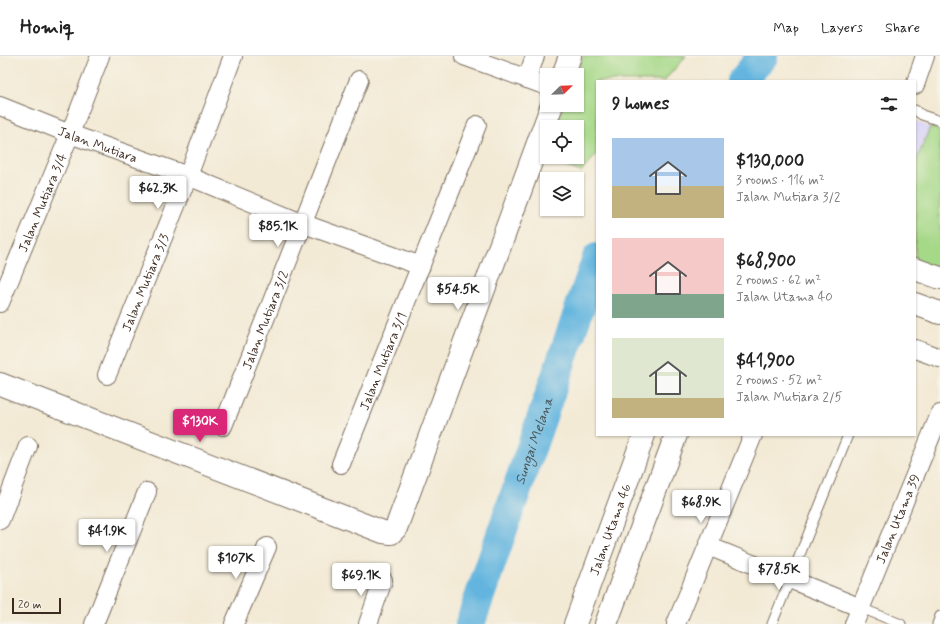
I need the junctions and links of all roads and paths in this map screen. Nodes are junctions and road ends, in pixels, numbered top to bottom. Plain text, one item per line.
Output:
1 (100, 56) edge
2 (233, 56) edge
3 (464, 56) edge
4 (535, 56) edge
5 (570, 56) edge
6 (925, 56) edge
7 (566, 68) edge
8 (527, 79) junction
9 (359, 80) dead end
10 (916, 82) edge
11 (540, 84) edge
12 (0, 106) edge
13 (916, 111) edge
14 (549, 112) edge
15 (940, 121) edge
16 (477, 125) dead end
17 (70, 134) junction
18 (188, 176) junction
19 (304, 224) junction
20 (421, 266) junction
21 (916, 269) edge
22 (940, 278) edge
23 (0, 303) edge
24 (916, 304) edge
25 (940, 313) edge
26 (916, 348) edge
27 (940, 358) edge
28 (107, 375) dead end
29 (0, 384) edge
30 (940, 414) edge
31 (223, 426) dead end
32 (644, 436) edge
33 (676, 436) edge
34 (753, 436) edge
35 (848, 436) edge
36 (28, 446) dead end
37 (342, 464) dead end
38 (147, 492) dead end
39 (0, 520) edge
40 (708, 546) junction
41 (267, 547) dead end
42 (383, 580) dead end
43 (791, 580) junction
44 (858, 616) edge
45 (940, 616) edge
46 (94, 624) edge
47 (234, 624) edge
48 (368, 624) edge
49 (575, 624) edge
50 (606, 624) edge
51 (676, 624) edge
52 (772, 624) edge
53 (901, 624) edge
54 (936, 624) edge

1 - 17 street, Jalan Mutiara 3/4
2 - 18 street, Jalan Mutiara 3/3
3 - 8 street
4 - 8 street
5 - 7 street
6 - 10 street
8 - 11 street
9 - 19 street, Jalan Mutiara 3/2
12 - 17 street, Jalan Mutiara
13 - 15 lane
14 - 29 street
16 - 20 street, Jalan Mutiara 3/1
17 - 18 street, Jalan Mutiara
17 - 23 street, Jalan Mutiara 3/4
18 - 19 street, Jalan Mutiara
18 - 28 street, Jalan Mutiara 3/3
19 - 20 street, Jalan Mutiara
19 - 31 street, Jalan Mutiara 3/2
20 - 37 street, Jalan Mutiara 3/1
21 - 22 street
24 - 25 street
26 - 27 street
30 - 44 street, Jalan Utama 39
32 - 49 street, Jalan Utama 46
33 - 50 street
34 - 40 street
35 - 43 lane
36 - 39 street
38 - 46 street
40 - 43 street
40 - 51 street
41 - 47 street
42 - 48 street
43 - 44 street
43 - 52 lane
44 - 53 lane
45 - 54 lane

